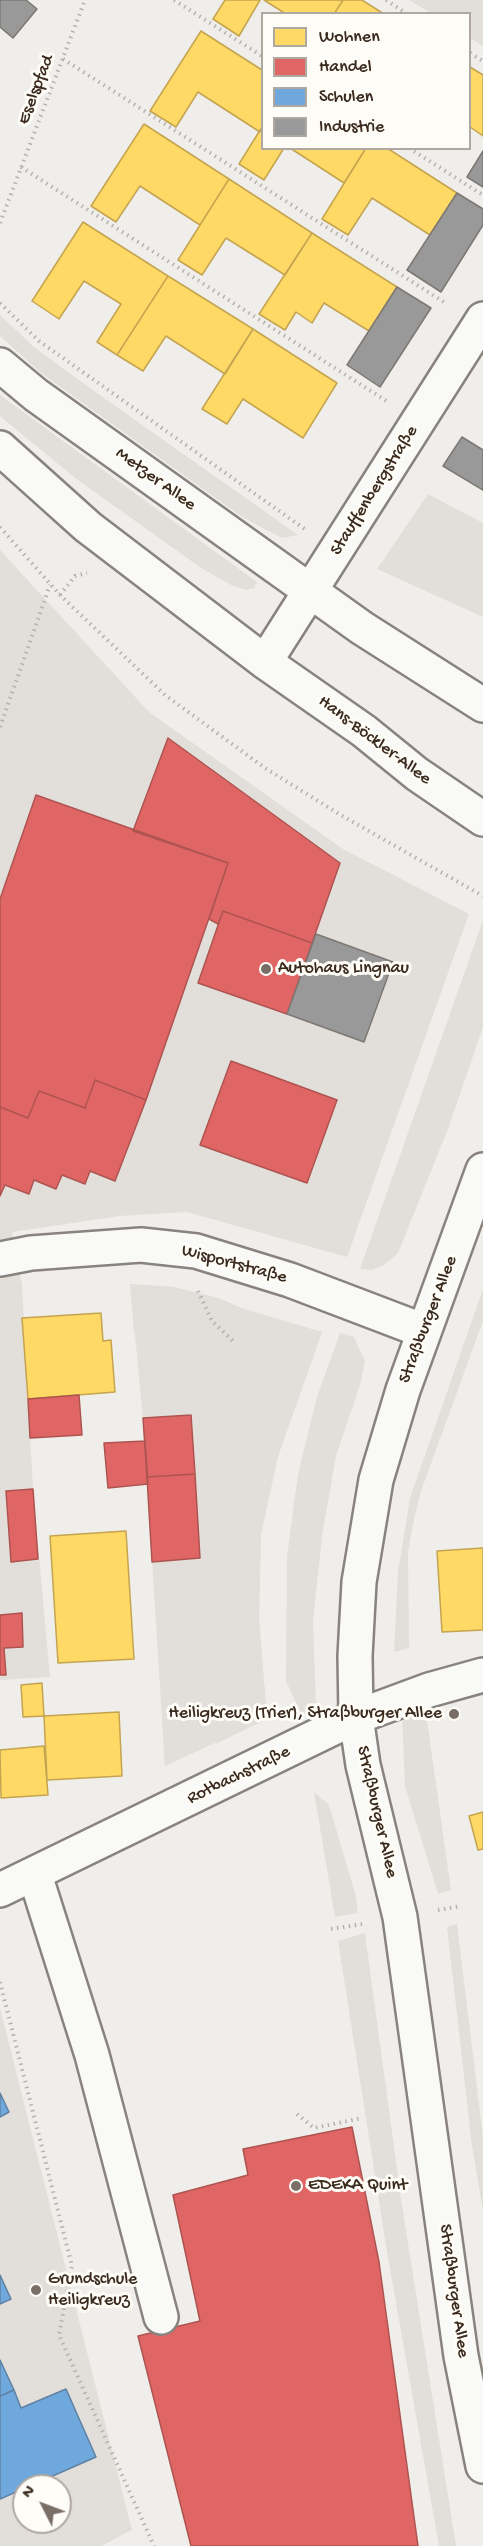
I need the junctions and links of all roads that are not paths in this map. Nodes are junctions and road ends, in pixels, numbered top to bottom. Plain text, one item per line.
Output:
1 (481, 322) edge
2 (0, 365) edge
3 (0, 448) edge
4 (312, 592) junction
5 (266, 662) junction
6 (483, 705) edge
7 (483, 819) edge
8 (483, 1170) edge
9 (0, 1258) edge
10 (424, 1331) junction
11 (483, 1675) edge
12 (356, 1717) junction
13 (35, 1875) junction
14 (0, 1890) edge
15 (161, 2317) dead end
16 (483, 2466) edge

1 - 4 street, Stauffenbergstraße
2 - 4 street, Metzer Allee
3 - 5 street
4 - 5 street, Stauffenbergstraße
4 - 6 street
5 - 7 street, Hans-Böckler-Allee
8 - 10 street, Straßburger Allee
9 - 10 street, Wisportstraße
10 - 12 street, Straßburger Allee
11 - 12 street, Rotbachstraße
12 - 13 street, Rotbachstraße
12 - 16 street, Straßburger Allee
13 - 14 street, Rotbachstraße
13 - 15 street

